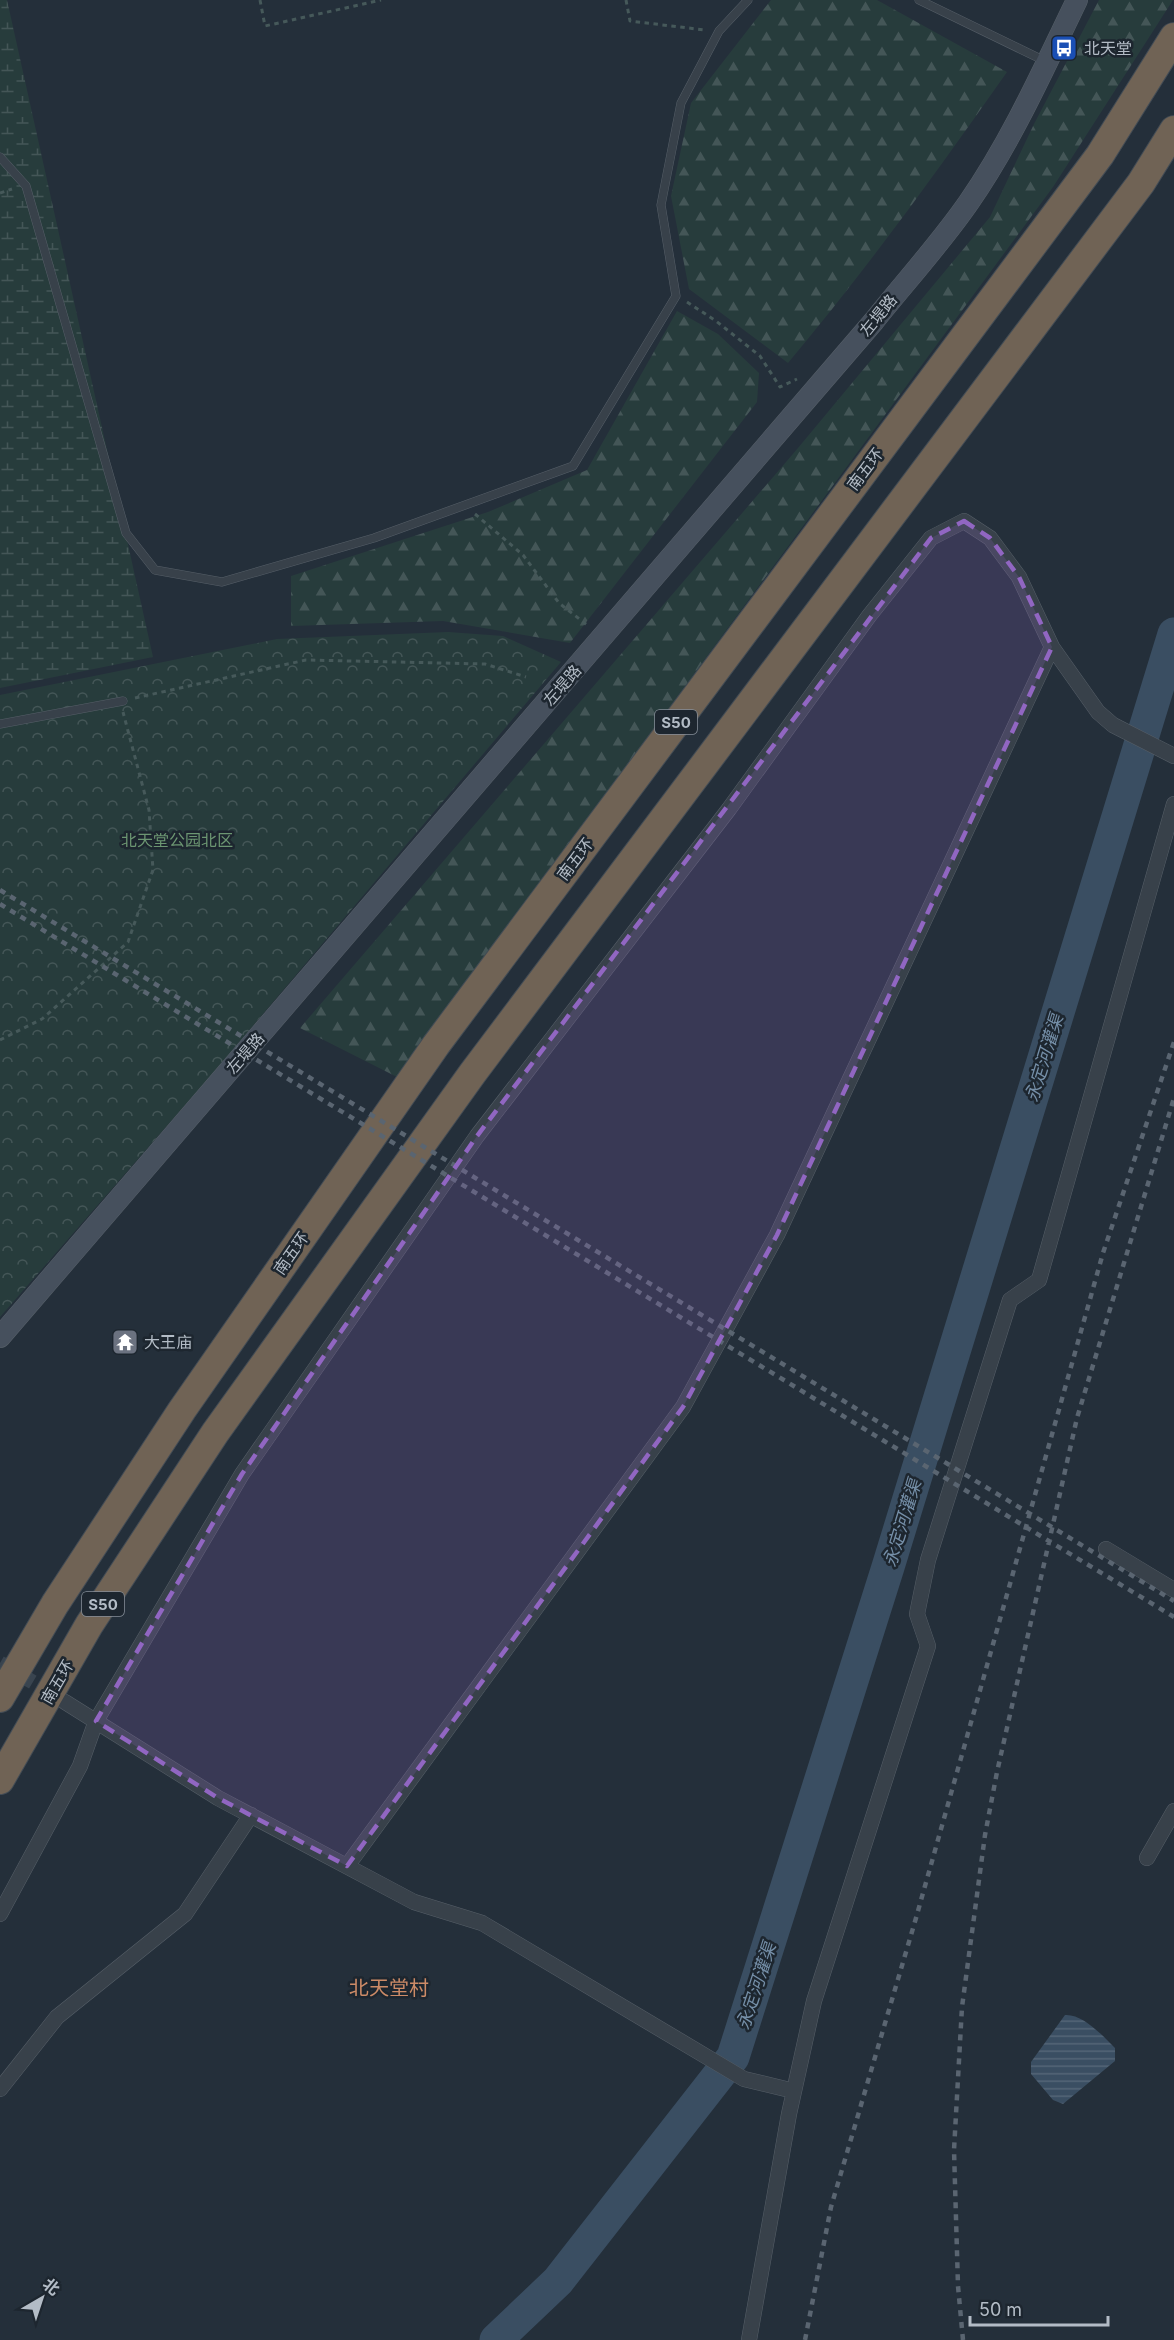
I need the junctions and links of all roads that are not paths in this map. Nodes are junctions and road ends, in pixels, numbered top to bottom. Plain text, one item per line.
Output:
1 (748, 0) edge
2 (920, 0) edge
3 (1077, 0) edge
4 (932, 3) edge
5 (1174, 37) edge
6 (1047, 62) junction
7 (1174, 130) edge
8 (0, 157) edge
9 (1052, 647) junction
10 (123, 700) road end
11 (0, 724) edge
12 (1174, 756) edge
13 (1174, 804) edge
14 (0, 1337) edge
15 (1106, 1549) dead end
16 (1174, 1590) edge
17 (0, 1698) edge
18 (65, 1702) tunnel mouth
19 (96, 1720) junction
20 (0, 1780) edge
21 (1174, 1811) edge
22 (251, 1815) junction
23 (1146, 1858) dead end
24 (347, 1866) junction
25 (0, 1914) edge
26 (0, 2089) edge
27 (794, 2091) junction
28 (749, 2340) edge

1 - 8 lane
2 - 4 lane
3 - 6 main road, 左堤路
4 - 6 lane
5 - 17 highway, 南五环 / S50
6 - 14 main road, 左堤路
7 - 20 highway, 南五环 / S50
9 - 12 street
9 - 19 street
9 - 24 street
10 - 11 lane
13 - 27 street
15 - 16 street
18 - 19 street
19 - 22 street
19 - 25 street
21 - 23 street
22 - 24 street
22 - 26 street
24 - 27 street
27 - 28 street

